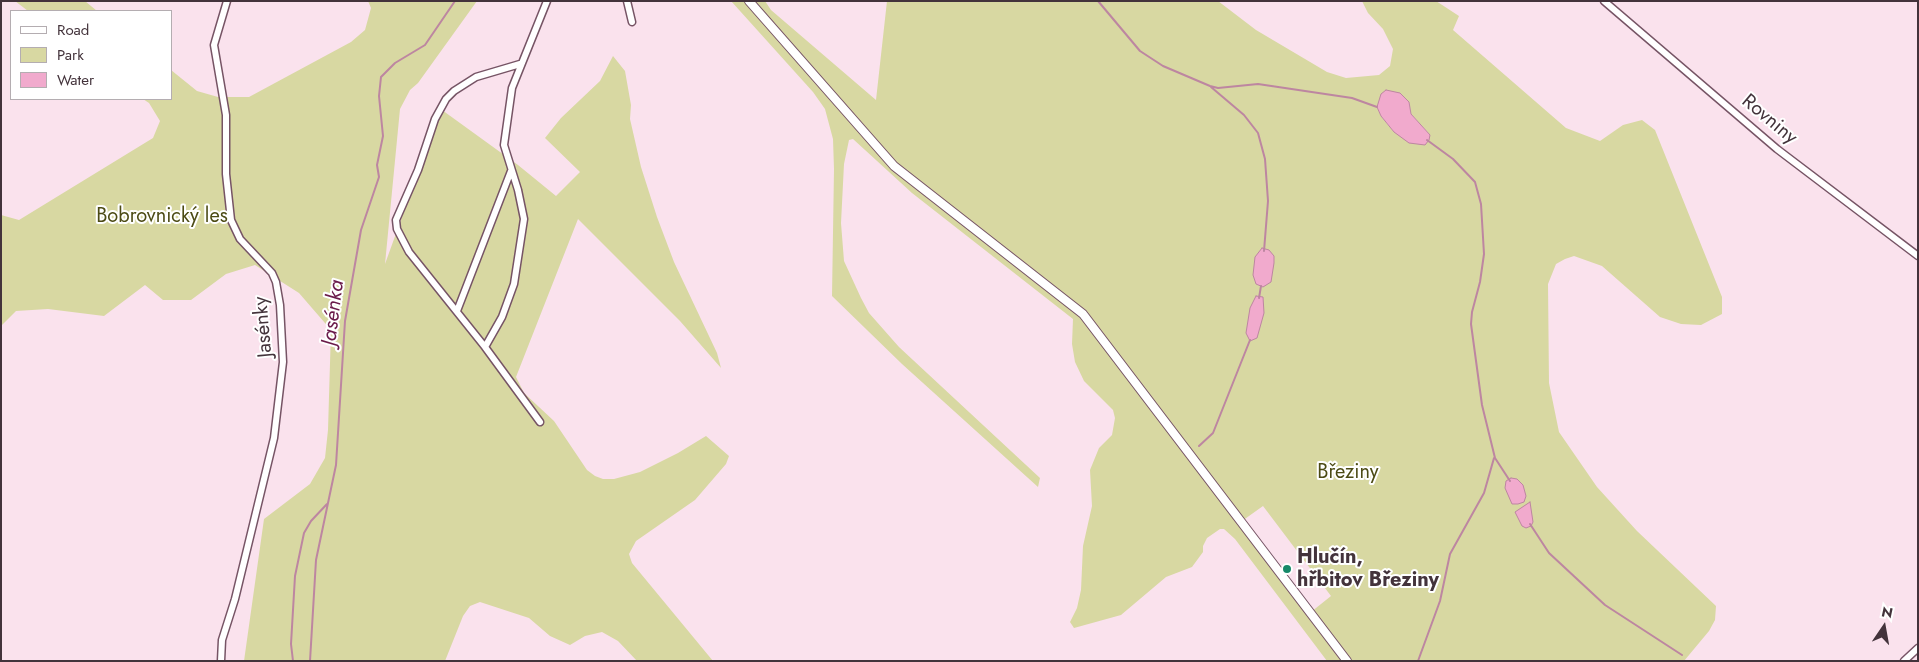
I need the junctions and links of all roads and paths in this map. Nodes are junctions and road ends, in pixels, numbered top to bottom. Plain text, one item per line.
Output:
1 (227, 1) edge
2 (547, 1) edge
3 (627, 1) edge
4 (749, 1) edge
5 (1604, 1) edge
6 (632, 22) dead end
7 (520, 64) junction
8 (511, 171) junction
9 (1918, 256) edge
10 (457, 311) junction
11 (485, 347) junction
12 (540, 422) dead end
13 (1918, 648) edge
14 (221, 661) edge
15 (1347, 661) edge
16 (1904, 661) edge

1 - 14 street, Jasénky
2 - 7 street
3 - 6 street
4 - 15 street
5 - 9 street, Rovniny
7 - 8 street
7 - 10 street
8 - 10 street
8 - 11 street
10 - 11 street
11 - 12 street
13 - 16 street

